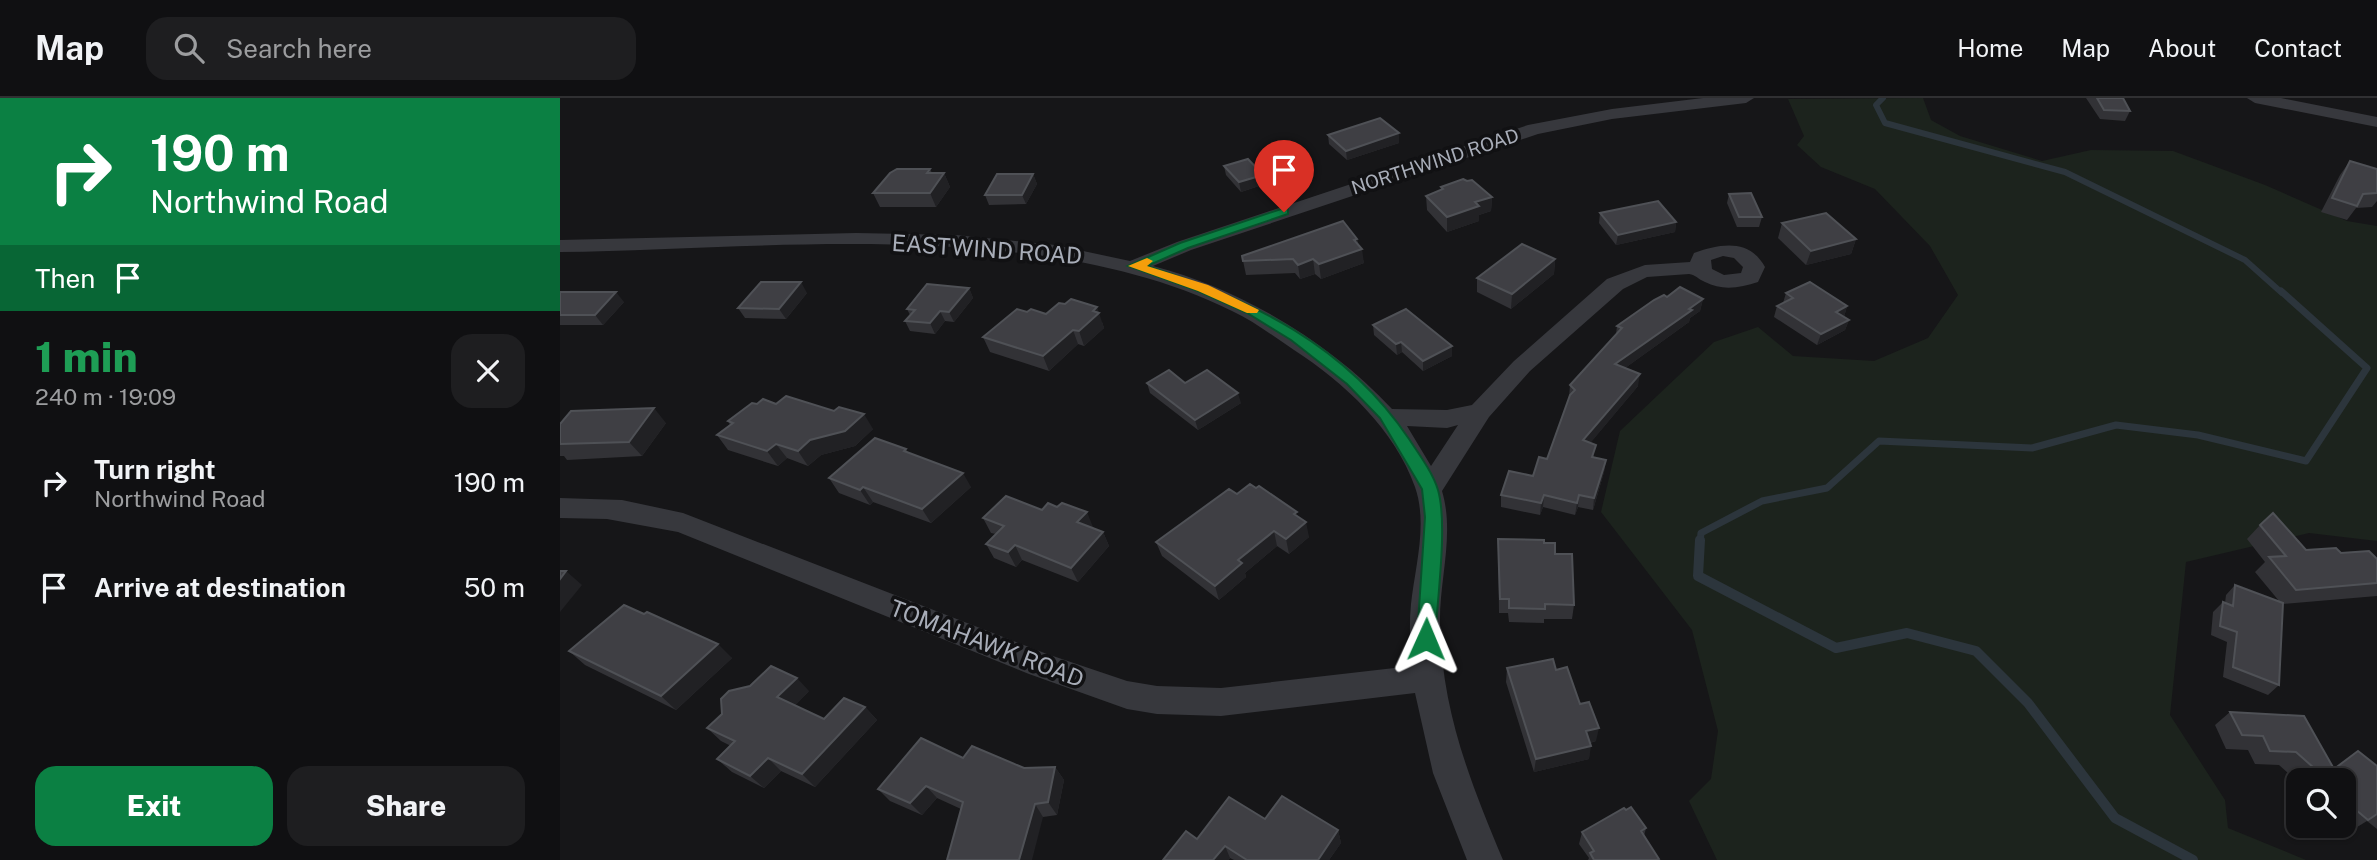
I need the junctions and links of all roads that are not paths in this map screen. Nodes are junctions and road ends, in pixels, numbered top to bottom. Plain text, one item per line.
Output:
1 (1746, 98) edge
2 (2255, 98) edge
3 (2377, 122) edge
4 (560, 246) edge
5 (1135, 266) junction
6 (1700, 268) dead end
7 (1480, 411) junction
8 (1387, 417) junction
9 (1430, 489) junction
10 (560, 508) edge
11 (1427, 678) junction
12 (1485, 860) edge

1 - 5 street, NORTHWIND ROAD
2 - 3 street
4 - 5 street, EASTWIND ROAD
5 - 8 street, EASTWIND ROAD
6 - 7 street
7 - 8 street
7 - 9 street
8 - 9 street, EASTWIND ROAD
9 - 11 street, EASTWIND ROAD
10 - 11 street, TOMAHAWK ROAD
11 - 12 street

